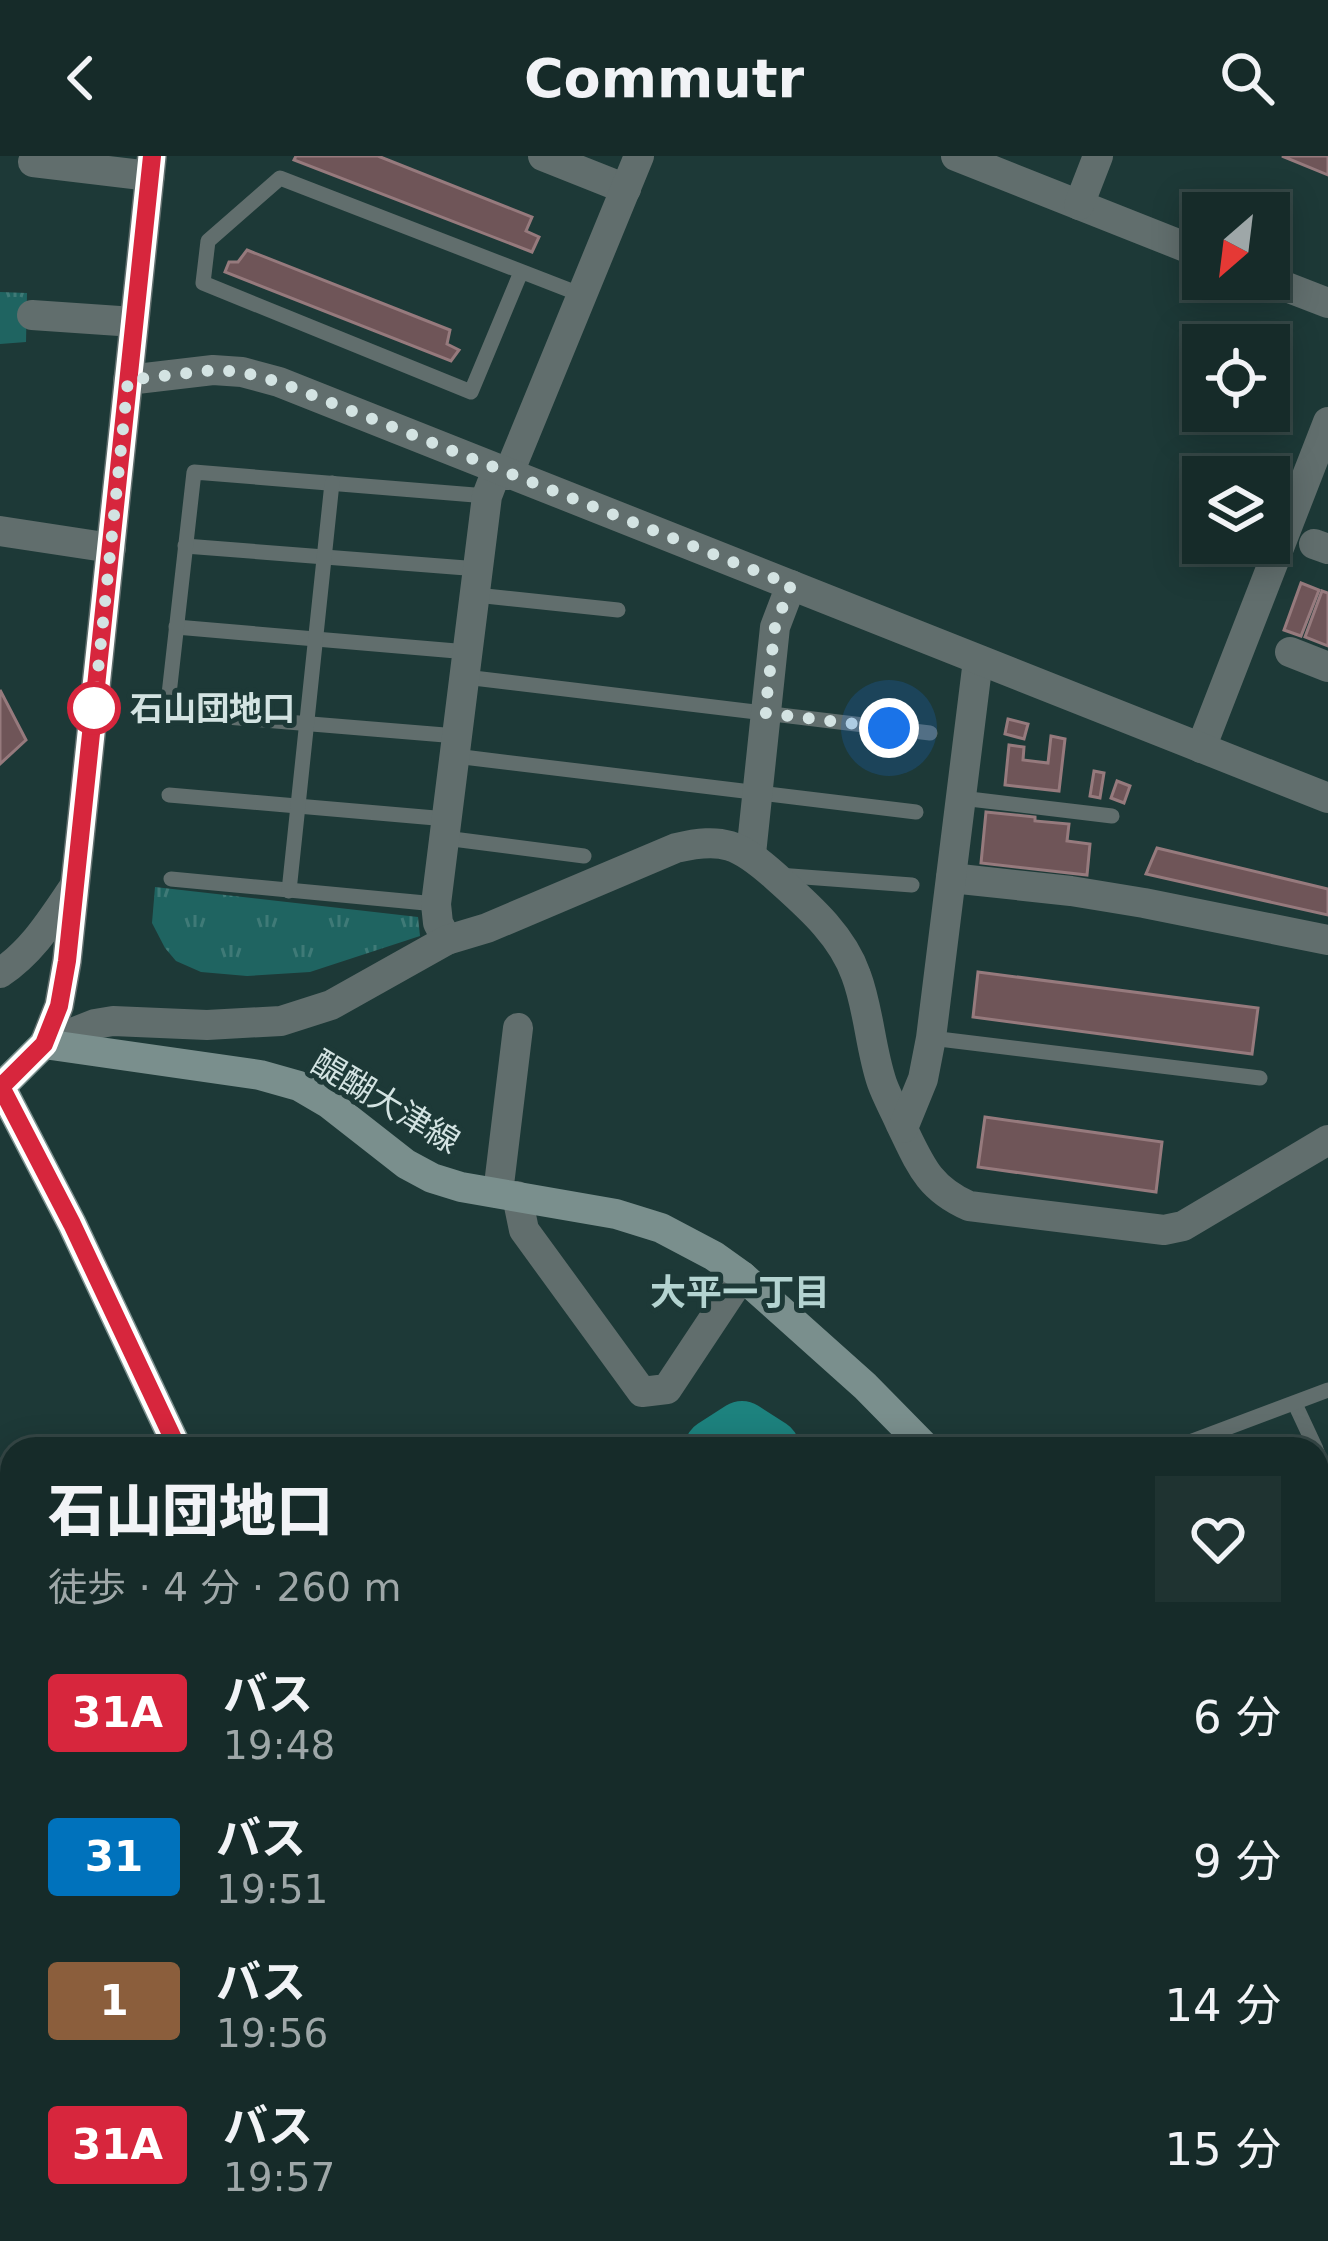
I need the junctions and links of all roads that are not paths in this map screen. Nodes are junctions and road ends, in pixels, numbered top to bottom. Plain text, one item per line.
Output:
1 (544, 156) edge
2 (639, 156) edge
3 (956, 156) edge
4 (1098, 156) edge
5 (33, 162) dead end
6 (150, 166) edge
7 (626, 189) junction
8 (1079, 205) junction
9 (1182, 246) edge
10 (521, 272) junction
11 (1290, 288) edge
12 (582, 295) junction
13 (1328, 303) edge
14 (32, 315) dead end
15 (134, 322) junction
16 (128, 380) junction
17 (1328, 422) edge
18 (498, 480) junction
19 (332, 483) junction
20 (0, 530) edge
21 (185, 546) junction
22 (111, 548) junction
23 (324, 557) junction
24 (477, 582) junction
25 (791, 585) junction
26 (618, 610) dead end
27 (176, 628) junction
28 (316, 639) junction
29 (1289, 652) dead end
30 (978, 660) junction
31 (466, 664) junction
32 (1328, 667) edge
33 (765, 713) junction
34 (307, 724) junction
35 (930, 733) dead end
36 (456, 746) junction
37 (1201, 748) junction
38 (757, 793) junction
39 (169, 795) dead end
40 (961, 798) junction
41 (1328, 798) edge
42 (298, 806) junction
43 (916, 812) dead end
44 (1112, 816) dead end
45 (446, 828) junction
46 (584, 856) dead end
47 (762, 864) junction
48 (951, 878) junction
49 (171, 879) dead end
50 (76, 884) junction
51 (912, 885) dead end
52 (290, 890) junction
53 (436, 904) junction
54 (447, 940) junction
55 (1328, 940) edge
56 (0, 973) edge
57 (518, 1028) dead end
58 (931, 1038) junction
59 (44, 1044) junction
60 (1259, 1078) dead end
61 (0, 1086) edge
62 (903, 1128) junction
63 (1328, 1140) edge
64 (508, 1195) junction
65 (742, 1276) junction
66 (1328, 1390) edge
67 (1295, 1404) junction
68 (172, 1437) edge
69 (915, 1437) edge
70 (1204, 1437) edge
71 (1310, 1437) edge

1 - 7 street
2 - 7 street
3 - 8 street
4 - 8 street
5 - 6 street
6 - 15 street
7 - 12 street
8 - 9 street
10 - 10 lane
10 - 12 lane
11 - 13 street
12 - 18 street
14 - 15 street
15 - 16 street
16 - 18 street
16 - 22 street
17 - 37 street
18 - 19 lane
18 - 24 street
18 - 25 street
19 - 21 lane
19 - 23 lane
20 - 22 street
21 - 23 lane
21 - 27 lane
22 - 50 street
23 - 24 lane
23 - 28 lane
24 - 26 lane
24 - 31 street
25 - 30 street
25 - 33 street
27 - 28 lane
27 - 34 lane
28 - 31 lane
28 - 34 lane
29 - 32 street
30 - 37 street
30 - 40 street
31 - 33 lane
31 - 36 street
33 - 35 lane
33 - 38 street
34 - 36 lane
34 - 42 lane
36 - 38 lane
36 - 45 street
37 - 41 street
38 - 43 lane
38 - 47 street
39 - 42 lane
40 - 44 lane
40 - 48 street
42 - 45 lane
42 - 52 lane
45 - 46 lane
45 - 53 street
47 - 51 lane
47 - 54 street
47 - 62 street
48 - 55 street
48 - 58 street
49 - 52 lane
50 - 56 street
50 - 59 street
52 - 53 lane
53 - 54 street
54 - 59 street
57 - 64 street
58 - 60 lane
58 - 62 street
59 - 61 main road
59 - 64 main road, 醍醐大津線
61 - 68 main road
62 - 63 street
64 - 65 main road, 醍醐大津線
64 - 65 street
65 - 69 main road, 醍醐大津線
66 - 67 lane
67 - 70 lane
67 - 71 lane

